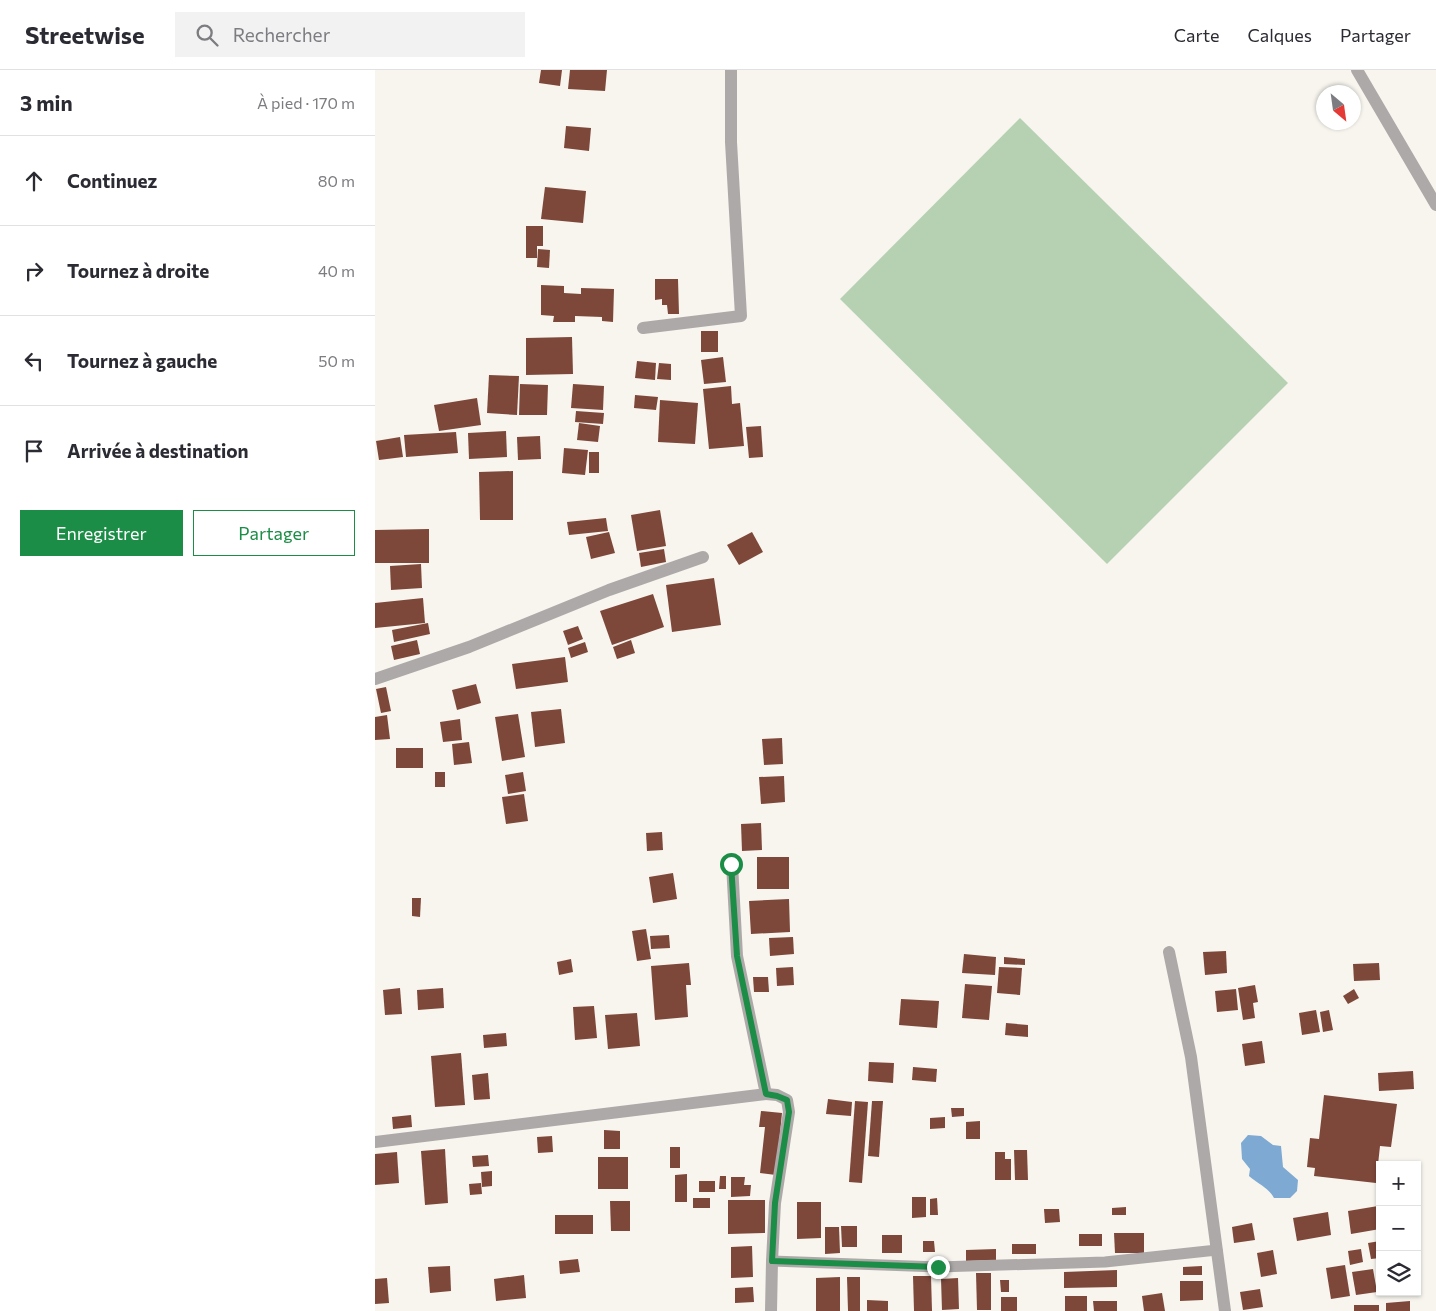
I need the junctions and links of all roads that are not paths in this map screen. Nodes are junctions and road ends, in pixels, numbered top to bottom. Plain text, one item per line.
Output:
1 (731, 70) edge
2 (1357, 70) edge
3 (1436, 206) edge
4 (643, 328) dead end
5 (703, 557) dead end
6 (375, 679) edge
7 (731, 864) dead end
8 (1169, 952) dead end
9 (766, 1094) junction
10 (375, 1142) edge
11 (1217, 1250) junction
12 (772, 1261) junction
13 (771, 1311) edge
14 (1225, 1311) edge

1 - 4 street
2 - 3 street
5 - 6 street
7 - 9 street
8 - 11 street
9 - 10 street
9 - 12 street
11 - 12 lane
11 - 14 street
12 - 13 street

